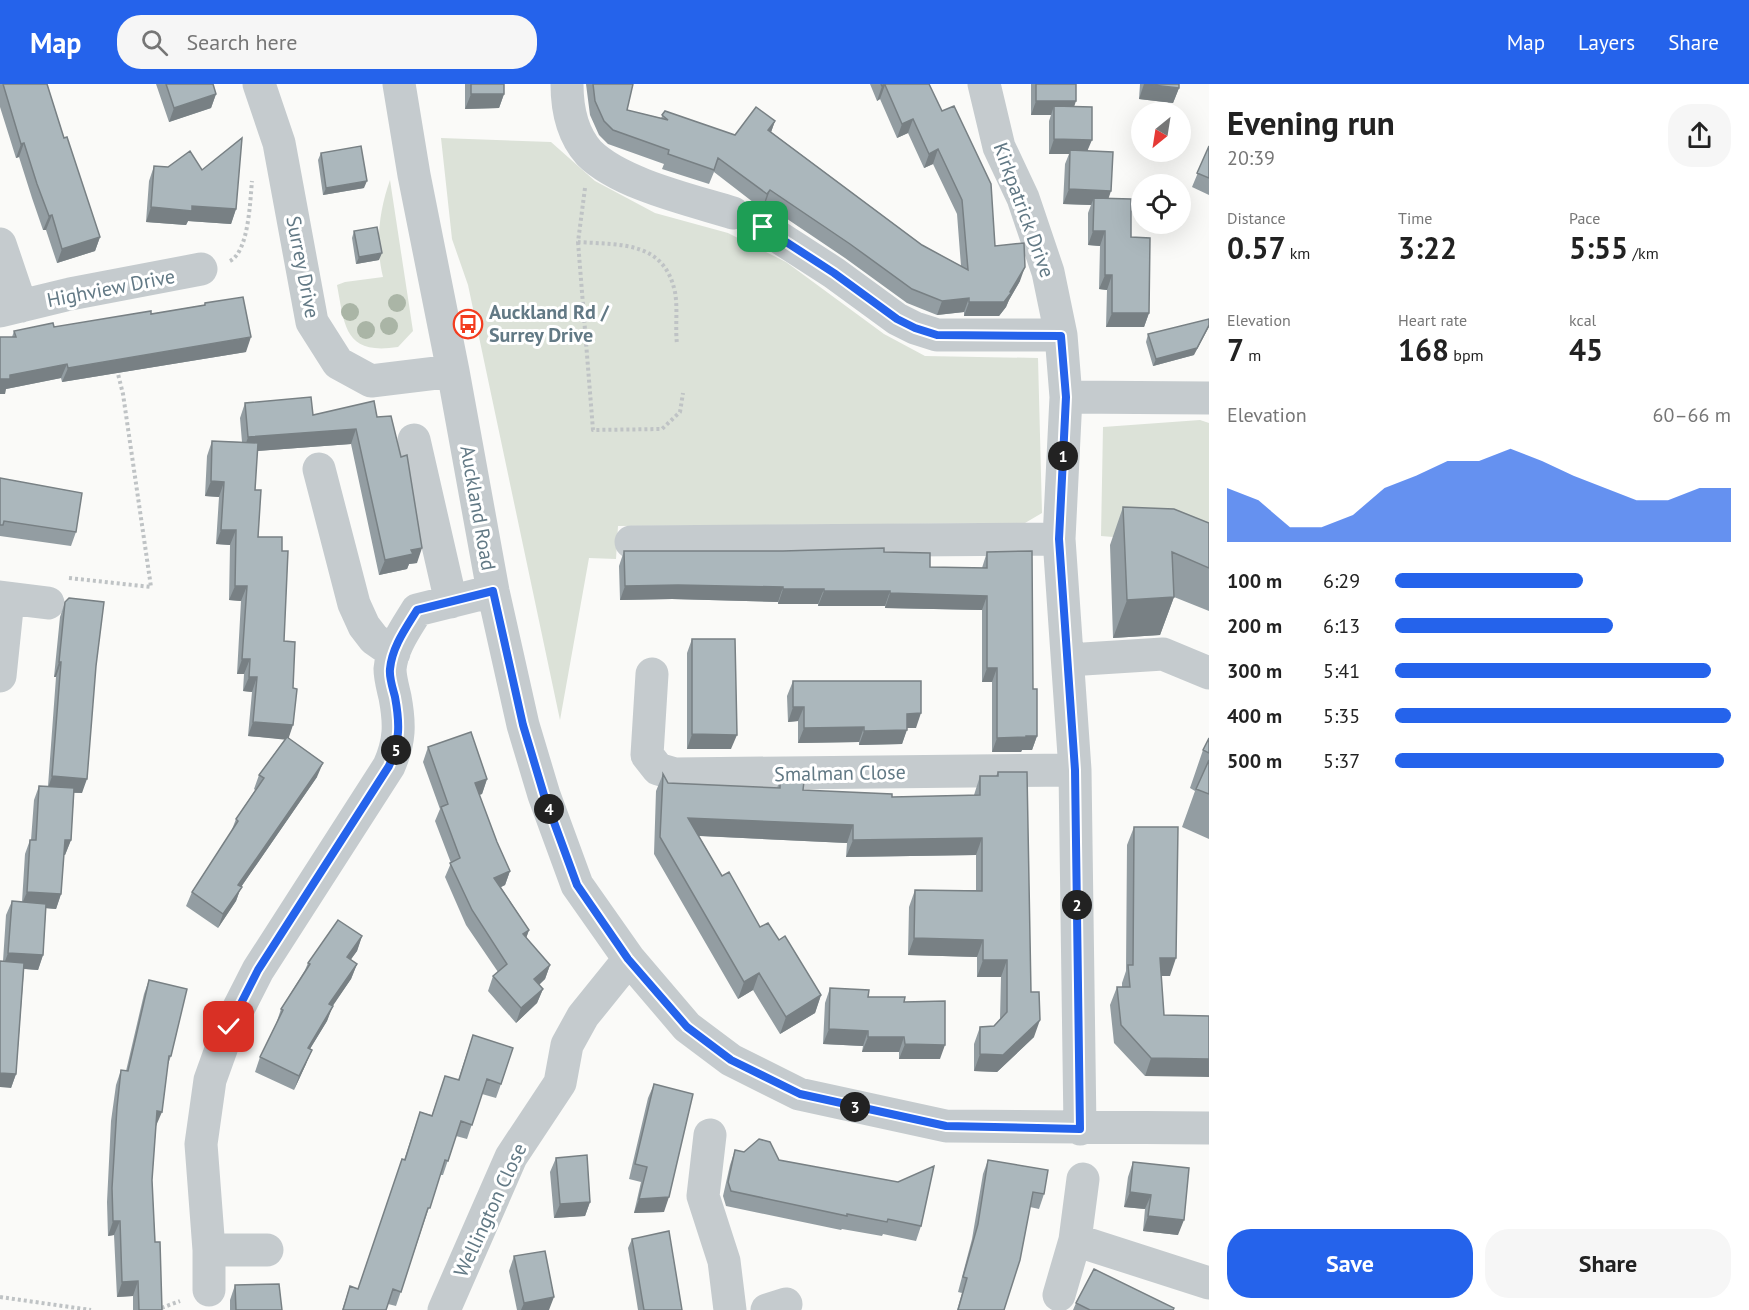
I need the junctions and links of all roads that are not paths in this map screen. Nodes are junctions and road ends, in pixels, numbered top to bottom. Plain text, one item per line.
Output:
1 (259, 84) edge
2 (399, 84) edge
3 (567, 84) edge
4 (984, 84) edge
5 (733, 213) dead end
6 (763, 227) dead end
7 (0, 244) edge
8 (201, 269) road end
9 (10, 308) edge
10 (1061, 336) junction
11 (453, 371) junction
12 (1066, 397) junction
13 (1209, 398) edge
14 (414, 440) dead end
15 (320, 469) dead end
16 (1059, 539) junction
17 (631, 542) dead end
18 (493, 591) junction
19 (4, 598) edge
20 (451, 602) junction
21 (48, 603) road end
22 (394, 653) junction
23 (1068, 660) junction
24 (1209, 673) edge
25 (652, 674) dead end
26 (0, 676) edge
27 (1075, 770) junction
28 (628, 959) junction
29 (1209, 1128) edge
30 (1080, 1129) junction
31 (710, 1135) dead end
32 (1083, 1179) dead end
33 (1075, 1240) junction
34 (209, 1250) junction
35 (267, 1250) dead end
36 (1209, 1283) edge
37 (209, 1290) dead end
38 (1059, 1295) dead end
39 (444, 1310) edge
40 (730, 1310) edge

1 - 11 street, Surrey Drive
2 - 11 street, Auckland Road
3 - 5 street
4 - 10 street, Kirkpatrick Drive
6 - 10 street
7 - 9 street, Highview Drive
8 - 9 street, Highview Drive
10 - 12 street, Kirkpatrick Drive
11 - 18 street, Auckland Road
12 - 13 street
12 - 16 street, Kirkpatrick Drive
14 - 20 street
15 - 22 street
16 - 17 street
16 - 23 street, Kirkpatrick Drive
18 - 20 street
18 - 28 street, Auckland Road
19 - 21 street
19 - 26 street
20 - 22 street
22 - 34 street
23 - 24 street
23 - 27 street, Kirkpatrick Drive
25 - 27 street, Smalman Close
27 - 30 street, Kirkpatrick Drive
28 - 30 street, Auckland Road
28 - 39 street, Wellington Close
29 - 30 street, Auckland Road
31 - 40 street
32 - 33 street
33 - 36 street
33 - 38 street
34 - 35 street
34 - 37 street

